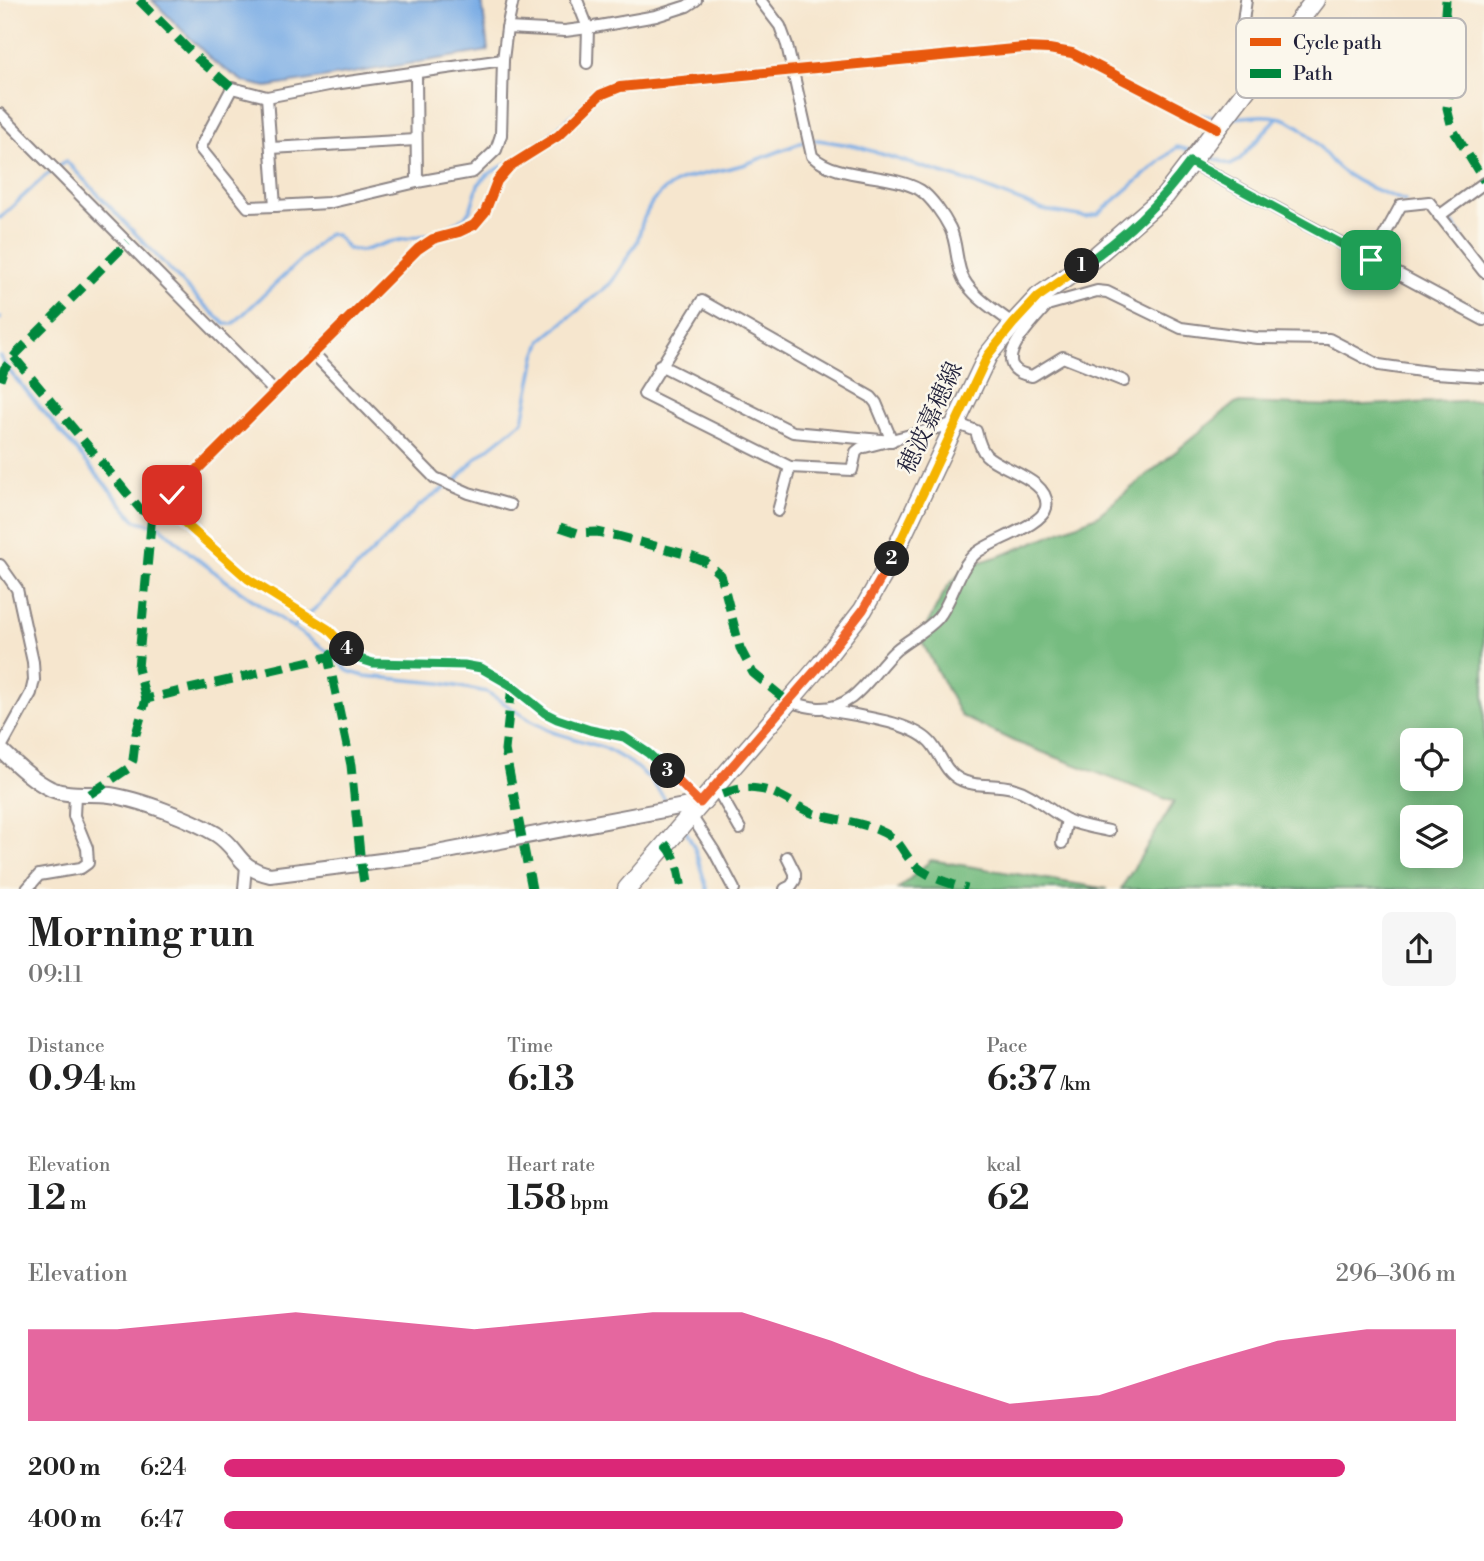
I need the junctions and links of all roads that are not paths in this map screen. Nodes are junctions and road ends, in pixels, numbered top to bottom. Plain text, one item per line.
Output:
1 (513, 0) edge
2 (577, 0) edge
3 (696, 0) edge
4 (760, 0) edge
5 (1245, 0) edge
6 (1315, 0) edge
7 (676, 5) edge
8 (1243, 18) edge
9 (1301, 18) edge
10 (507, 28) junction
11 (588, 28) junction
12 (503, 60) junction
13 (587, 63) dead end
14 (793, 70) junction
15 (416, 73) junction
16 (267, 97) junction
17 (1240, 98) edge
18 (0, 114) edge
19 (1217, 128) junction
20 (416, 140) junction
21 (271, 148) junction
22 (1190, 162) junction
23 (417, 182) junction
24 (1484, 183) edge
25 (275, 206) junction
26 (1439, 216) junction
27 (1371, 260) junction
28 (1484, 272) edge
29 (1043, 301) junction
30 (1484, 320) edge
31 (1013, 324) junction
32 (313, 353) junction
33 (660, 365) junction
34 (1484, 376) edge
35 (1124, 381) dead end
36 (274, 391) junction
37 (956, 423) junction
38 (892, 441) junction
39 (790, 467) junction
40 (510, 505) dead end
41 (778, 511) dead end
42 (0, 565) edge
43 (787, 701) junction
44 (819, 708) junction
45 (0, 749) edge
46 (716, 787) junction
47 (75, 795) junction
48 (695, 808) junction
49 (1067, 820) junction
50 (740, 829) dead end
51 (1109, 831) dead end
52 (1062, 843) dead end
53 (786, 857) dead end
54 (246, 866) junction
55 (27, 889) edge
56 (244, 889) edge
57 (628, 889) edge
58 (734, 889) edge
59 (785, 889) edge

1 - 10 street
2 - 11 street
3 - 7 street
4 - 14 street
5 - 8 street
6 - 9 main road, 穂波嘉穂線
7 - 11 street
10 - 11 street
10 - 12 street
11 - 13 street
12 - 15 street
12 - 23 street
14 - 19 street
14 - 31 street
14 - 32 street
15 - 16 street
15 - 20 street
16 - 21 street
16 - 25 street
17 - 19 main road, 穂波嘉穂線
18 - 36 street
19 - 22 main road, 穂波嘉穂線
20 - 21 street
20 - 23 street
21 - 25 street
22 - 27 street
22 - 29 main road, 穂波嘉穂線
23 - 25 street
24 - 26 street
26 - 27 street
26 - 28 street
27 - 30 street
29 - 31 main road, 穂波嘉穂線
29 - 34 street
29 - 35 street
31 - 37 main road, 穂波嘉穂線
32 - 36 street
32 - 40 street
33 - 38 street
33 - 38 street
33 - 39 street
36 - 48 street
37 - 38 street
37 - 43 main road, 穂波嘉穂線
37 - 44 street
38 - 39 street
39 - 41 street
42 - 45 street
43 - 44 street
43 - 46 main road, 穂波嘉穂線
44 - 49 street
45 - 47 street
46 - 48 main road, 穂波嘉穂線
46 - 50 street
47 - 54 street
47 - 55 street
48 - 54 street
48 - 57 main road, 穂波嘉穂線
48 - 58 street
49 - 51 street
49 - 52 street
53 - 59 street
54 - 56 street

